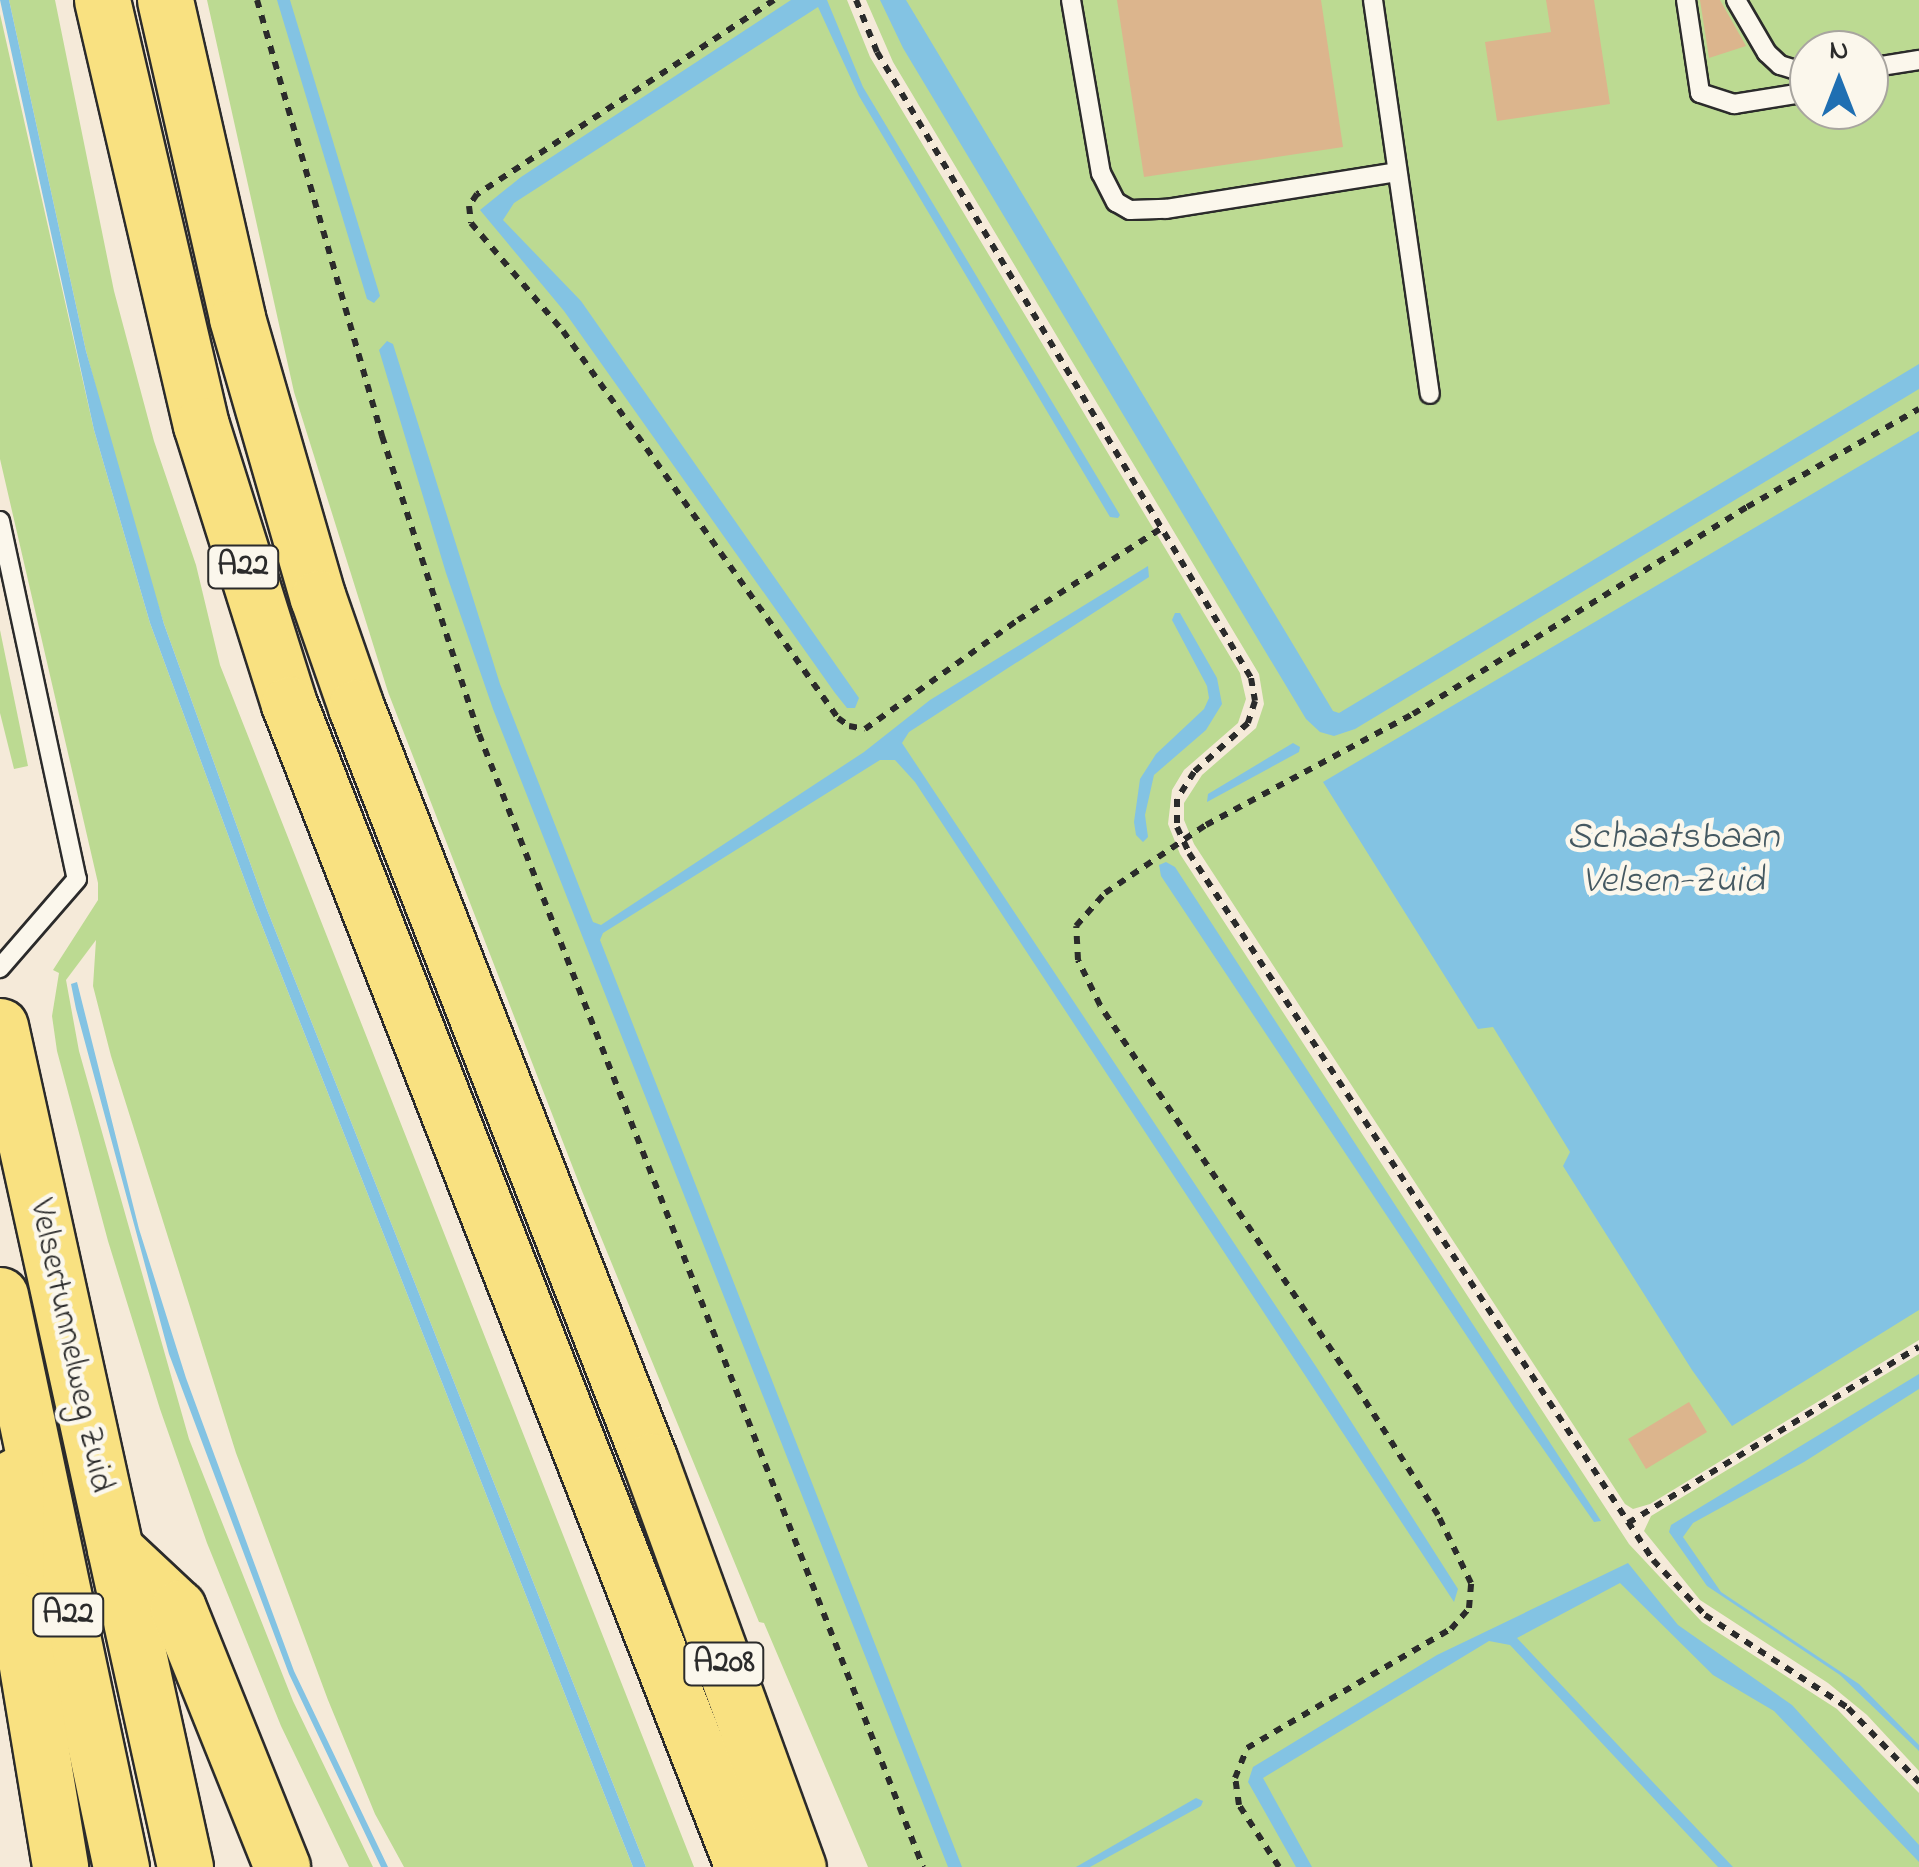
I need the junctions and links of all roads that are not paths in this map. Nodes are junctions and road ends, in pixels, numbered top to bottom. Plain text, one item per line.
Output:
1 (102, 0) edge
2 (164, 0) edge
3 (1071, 0) edge
4 (1373, 0) edge
5 (1686, 0) edge
6 (1736, 0) edge
7 (1919, 60) edge
8 (1889, 65) edge
9 (1789, 68) edge
10 (1789, 95) edge
11 (1397, 172) junction
12 (1430, 394) dead end
13 (0, 521) edge
14 (0, 968) edge
15 (0, 1026) edge
16 (6, 1332) edge
17 (650, 1461) junction
18 (115, 1549) junction
19 (60, 1867) edge
20 (121, 1867) edge
21 (185, 1867) edge
22 (282, 1867) edge
23 (744, 1867) edge
24 (798, 1867) edge
25 (828, 1867) edge

1 - 23 highway, A22
2 - 17 highway, A22
3 - 11 lane
4 - 11 lane
5 - 10 lane
6 - 9 lane
7 - 8 lane
11 - 12 lane
13 - 14 lane
15 - 18 highway, Velsertunnelweg Zuid / A22
16 - 19 highway, A22
16 - 20 highway, A22
17 - 24 highway, A208
17 - 25 highway, A22
18 - 21 highway, A22
18 - 22 highway, A22

